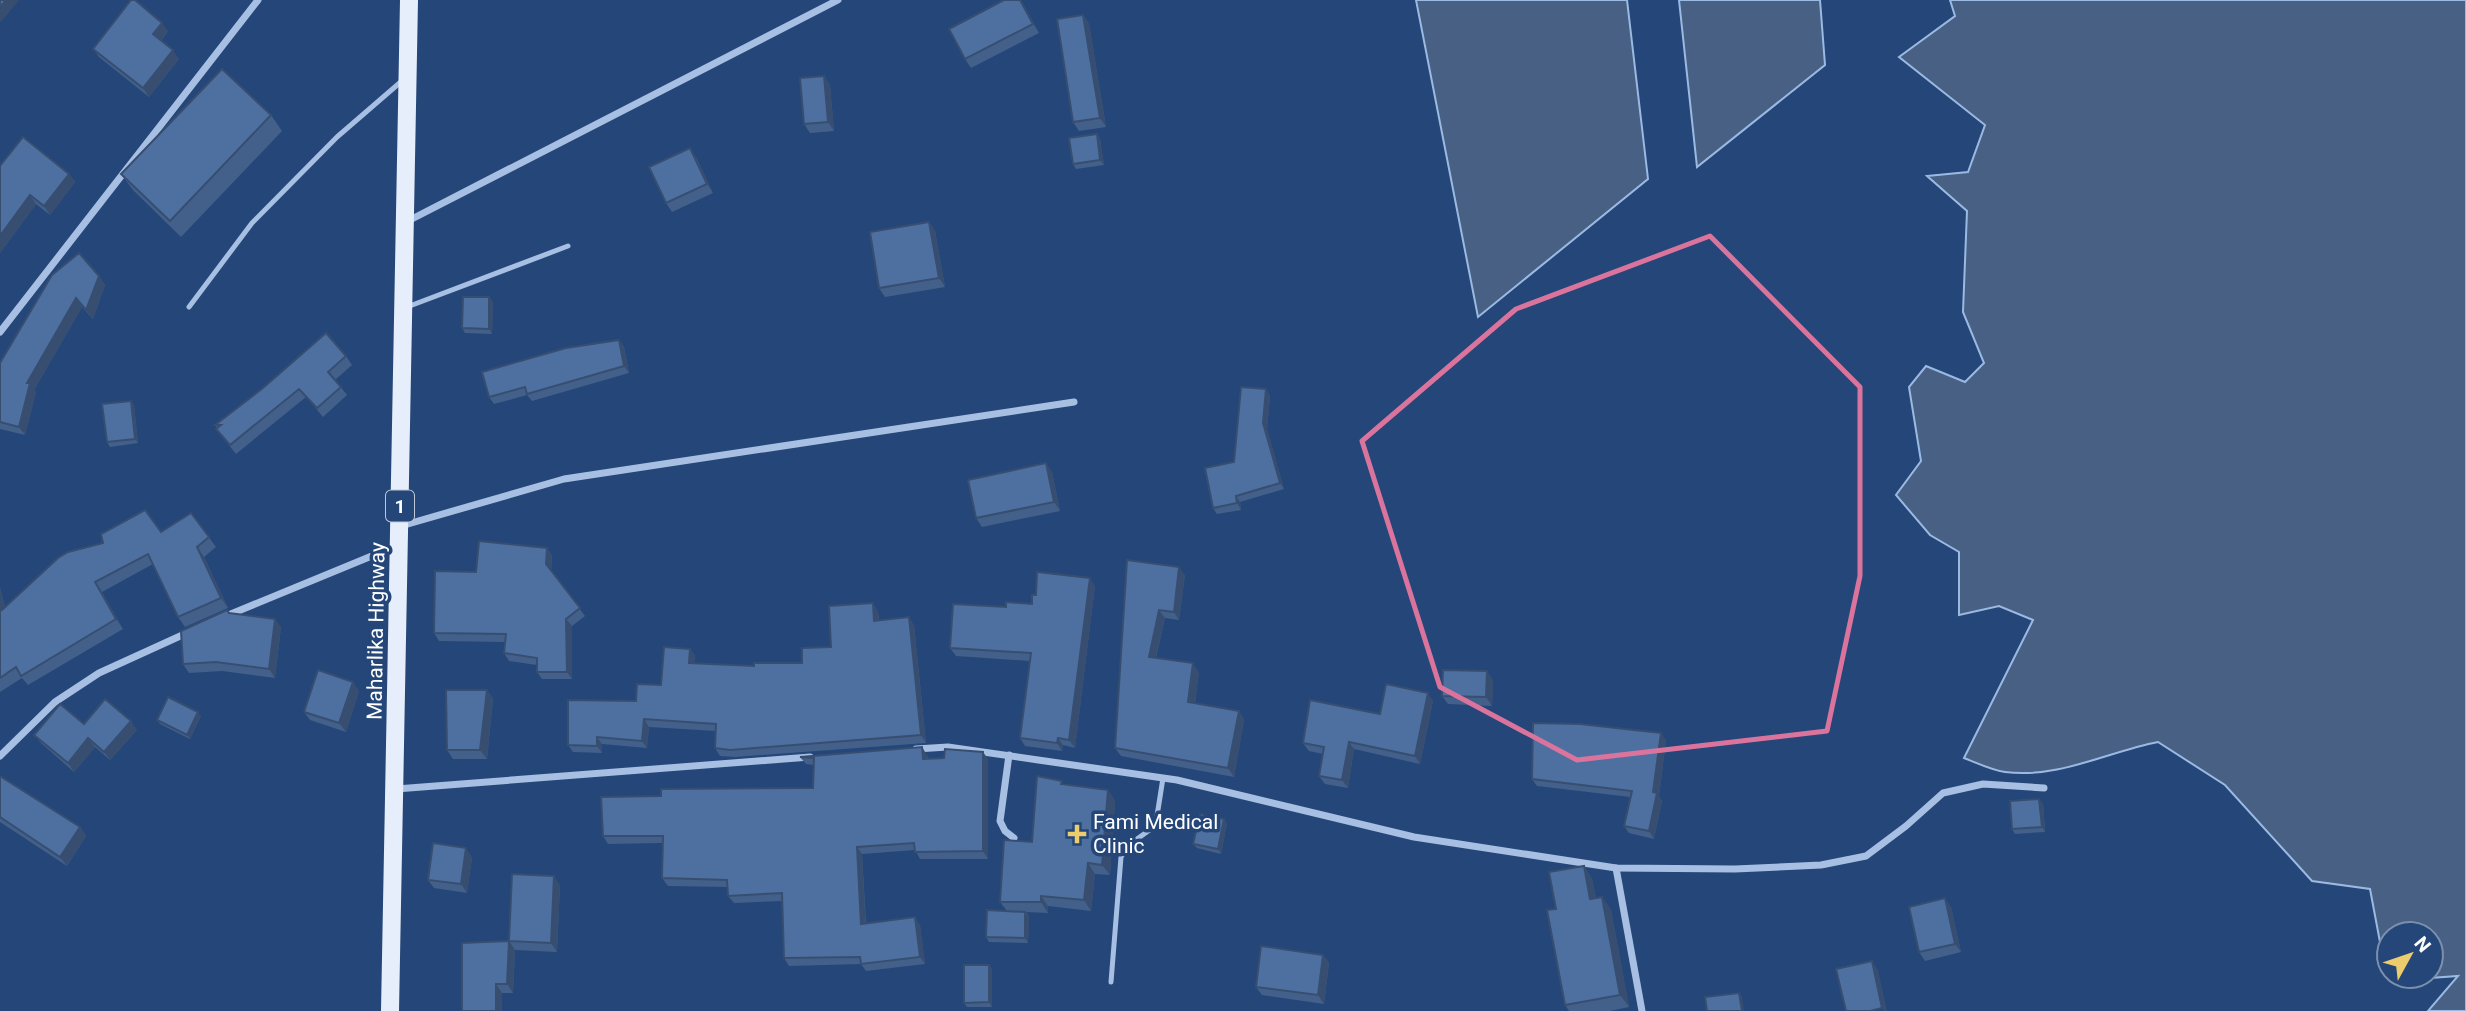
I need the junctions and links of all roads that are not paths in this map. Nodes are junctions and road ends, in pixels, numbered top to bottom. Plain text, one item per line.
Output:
1 (258, 0) edge
2 (409, 0) edge
3 (838, 0) edge
4 (408, 76) junction
5 (405, 223) junction
6 (568, 246) dead end
7 (189, 307) dead end
8 (404, 309) junction
9 (0, 332) edge
10 (1074, 402) dead end
11 (400, 526) junction
12 (400, 545) junction
13 (220, 618) edge
14 (195, 629) edge
15 (907, 750) edge
16 (1009, 755) junction
17 (0, 756) edge
18 (824, 756) edge
19 (1163, 778) junction
20 (2044, 788) dead end
21 (396, 789) junction
22 (1014, 838) edge
23 (1616, 868) junction
24 (1111, 982) dead end
25 (390, 1011) edge
26 (1642, 1011) edge

1 - 9 street
2 - 4 main road, Maharlika Highway / 1
3 - 5 street
4 - 5 main road, Maharlika Highway / 1
4 - 7 lane
5 - 8 main road, Maharlika Highway / 1
6 - 8 lane
8 - 11 main road, Maharlika Highway / 1
10 - 11 street
11 - 12 main road, Maharlika Highway / 1
12 - 13 street
12 - 21 main road, Maharlika Highway / 1
14 - 17 street
15 - 16 street
16 - 19 street
16 - 22 street
18 - 21 street
19 - 23 street
19 - 24 lane
20 - 23 street
21 - 25 main road, Maharlika Highway / 1
23 - 26 street

